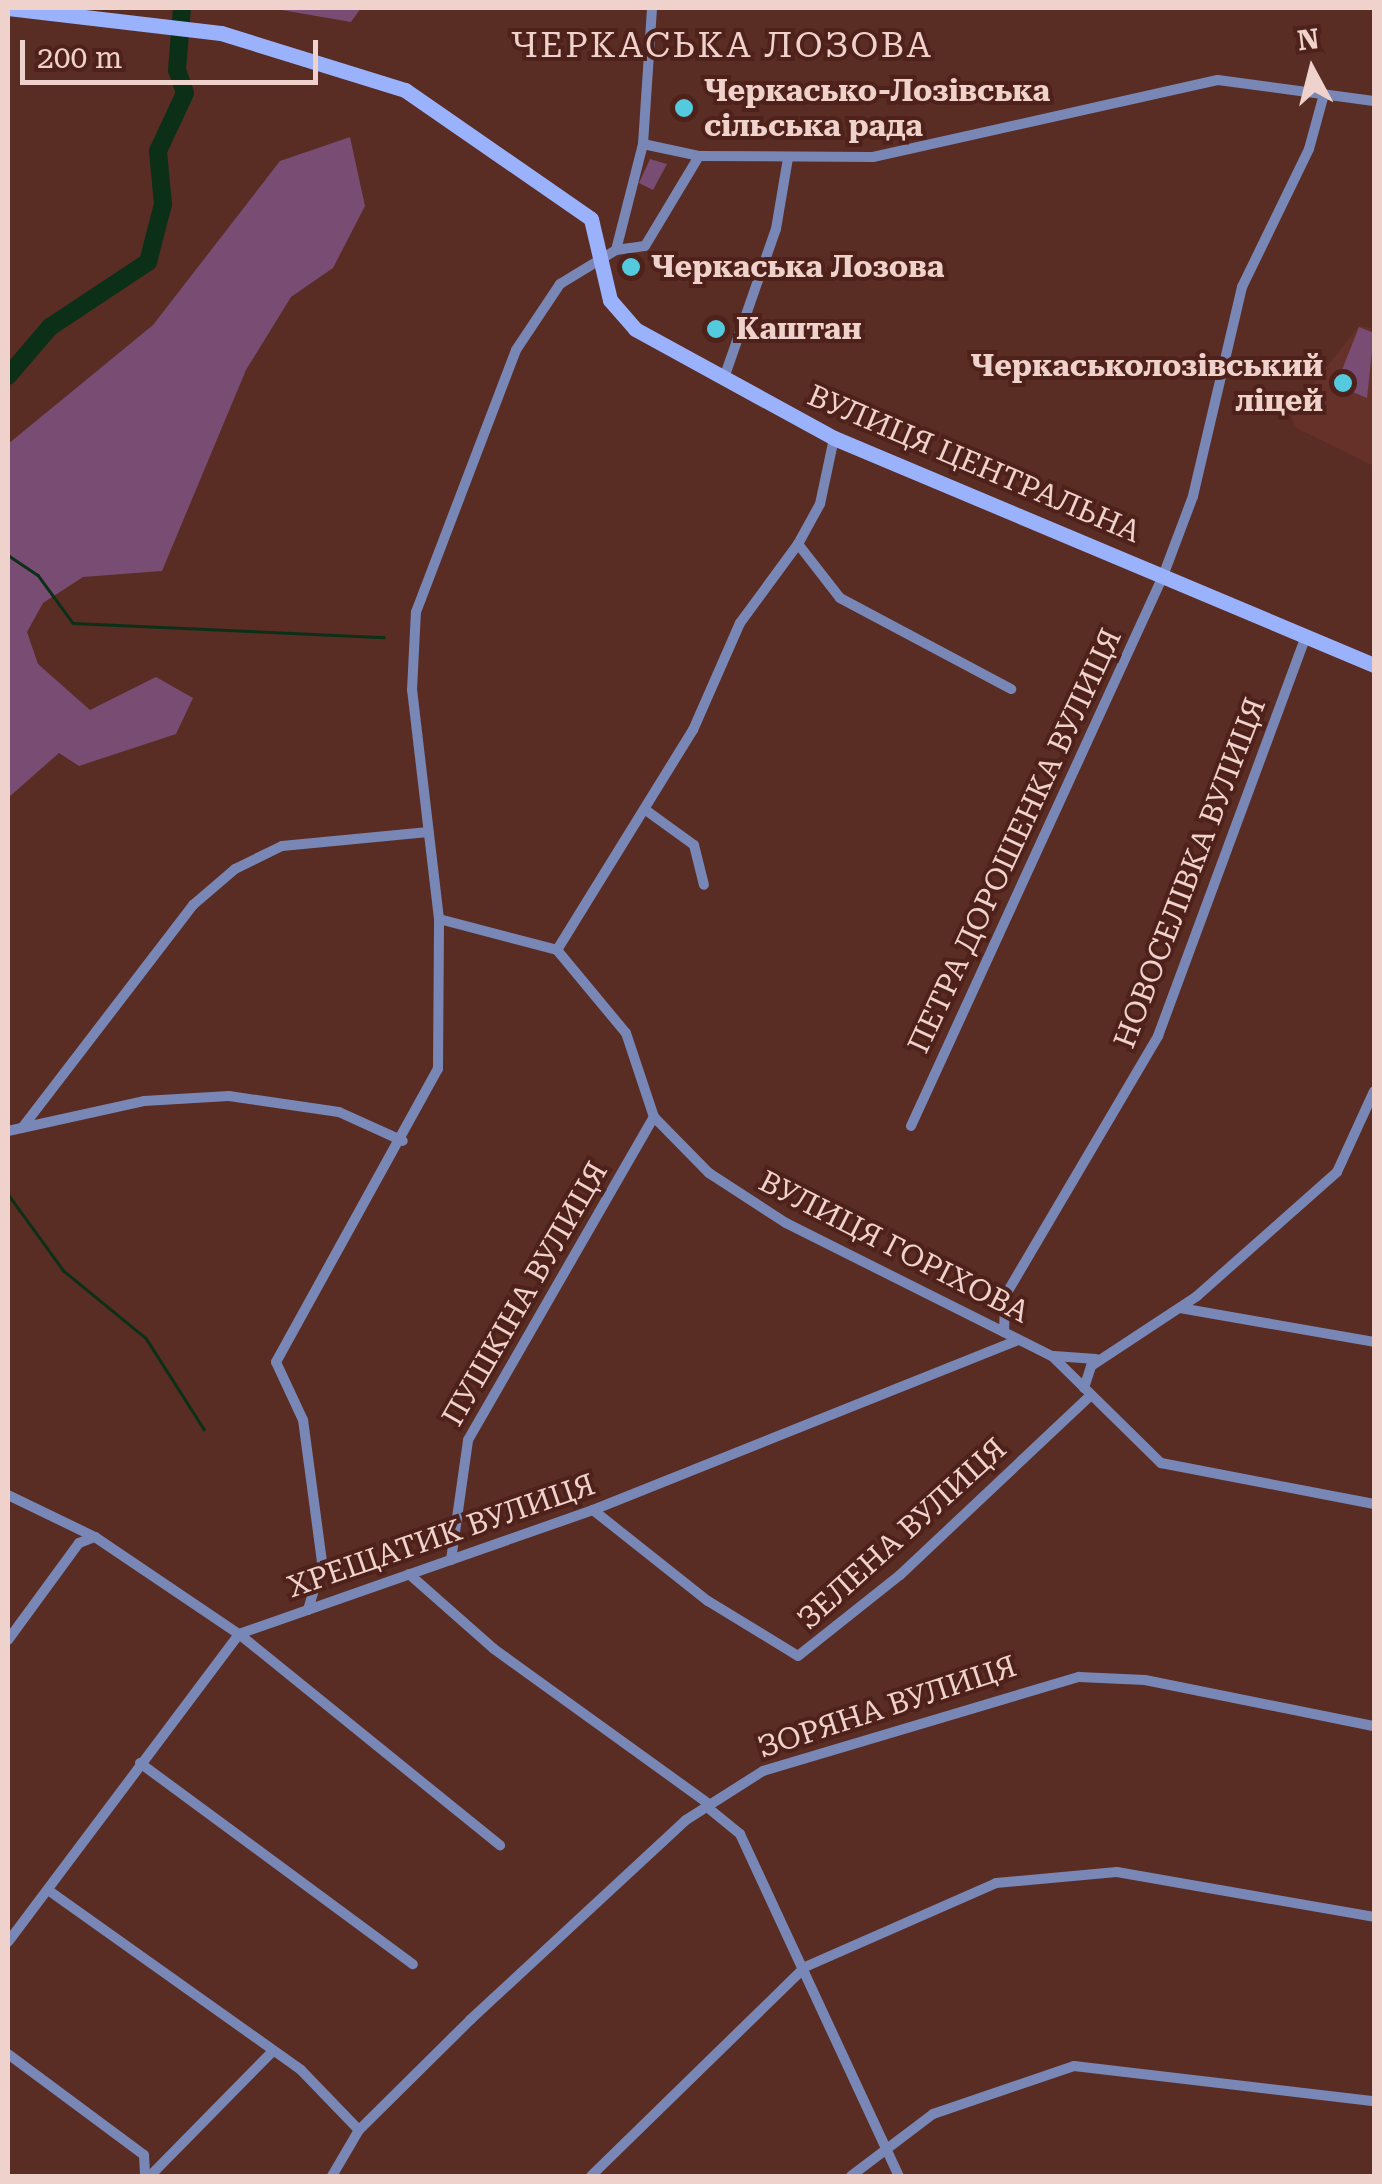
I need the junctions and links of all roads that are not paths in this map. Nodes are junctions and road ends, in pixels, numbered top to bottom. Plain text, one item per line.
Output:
1 (8, 8) edge
2 (652, 8) edge
3 (41, 10) edge
4 (1324, 94) junction
5 (1374, 101) edge
6 (643, 144) junction
7 (698, 156) junction
8 (788, 158) junction
9 (609, 254) junction
10 (724, 378) junction
11 (834, 438) junction
12 (798, 544) junction
13 (1164, 576) junction
14 (1306, 636) junction
15 (1374, 665) edge
16 (1011, 688) dead end
17 (647, 811) junction
18 (428, 832) junction
19 (704, 885) dead end
20 (440, 919) junction
21 (556, 950) junction
22 (1374, 1091) edge
23 (654, 1117) junction
24 (911, 1126) dead end
25 (22, 1128) junction
26 (8, 1131) edge
27 (403, 1141) junction
28 (1180, 1308) junction
29 (1004, 1332) junction
30 (1017, 1340) junction
31 (1374, 1342) edge
32 (1052, 1356) junction
33 (1102, 1358) junction
34 (1087, 1392) junction
35 (8, 1495) edge
36 (1374, 1504) edge
37 (593, 1510) junction
38 (95, 1536) junction
39 (451, 1560) junction
40 (409, 1574) junction
41 (308, 1610) junction
42 (239, 1634) junction
43 (8, 1640) edge
44 (1374, 1726) edge
45 (140, 1762) junction
46 (709, 1806) junction
47 (500, 1845) dead end
48 (48, 1890) junction
49 (1374, 1917) edge
50 (8, 1942) edge
51 (412, 1964) dead end
52 (805, 1967) junction
53 (272, 2052) junction
54 (8, 2054) edge
55 (1374, 2102) edge
56 (359, 2130) junction
57 (886, 2148) junction
58 (147, 2176) edge
59 (332, 2176) edge
60 (590, 2176) edge
61 (851, 2176) edge
62 (899, 2176) edge

1 - 3 street, ВУЛИЦЯ ЦЕНТРАЛЬНА
2 - 6 street
3 - 9 street, ВУЛИЦЯ ЦЕНТРАЛЬНА
4 - 5 street
4 - 8 street
4 - 13 street, ПЕТРА ДОРОШЕНКА ВУЛИЦЯ
6 - 7 street
6 - 9 street
7 - 8 street
7 - 9 street
8 - 10 street
9 - 10 street, ВУЛИЦЯ ЦЕНТРАЛЬНА
9 - 18 street
10 - 11 street, ВУЛИЦЯ ЦЕНТРАЛЬНА
11 - 12 street
11 - 13 street, ВУЛИЦЯ ЦЕНТРАЛЬНА
12 - 16 street
12 - 17 street
13 - 14 street, ВУЛИЦЯ ЦЕНТРАЛЬНА
13 - 24 street, ПЕТРА ДОРОШЕНКА ВУЛИЦЯ
14 - 15 street, ВУЛИЦЯ ЦЕНТРАЛЬНА
14 - 29 street, НОВОСЕЛІВКА ВУЛИЦЯ
17 - 19 street
17 - 21 street
18 - 20 street
18 - 25 street
20 - 21 street
20 - 27 street
21 - 23 street, ВУЛИЦЯ ГОРІХОВА
22 - 28 street
23 - 29 street, ВУЛИЦЯ ГОРІХОВА
23 - 39 street, ПУШКІНА ВУЛИЦЯ
25 - 26 street
25 - 27 street
27 - 41 street
28 - 31 street
28 - 33 street
29 - 30 street, ВУЛИЦЯ ГОРІХОВА
30 - 32 street, ВУЛИЦЯ ГОРІХОВА
30 - 37 street, ХРЕЩАТИК ВУЛИЦЯ
32 - 33 street
32 - 34 street, ВУЛИЦЯ ГОРІХОВА
33 - 34 street
34 - 36 street, ВУЛИЦЯ ГОРІХОВА
34 - 37 street, ЗЕЛЕНА ВУЛИЦЯ
35 - 38 street
37 - 39 street, ХРЕЩАТИК ВУЛИЦЯ
38 - 42 street
38 - 43 street
39 - 40 street, ХРЕЩАТИК ВУЛИЦЯ
40 - 41 street, ХРЕЩАТИК ВУЛИЦЯ
40 - 46 street
41 - 42 street, ХРЕЩАТИК ВУЛИЦЯ
42 - 45 street
42 - 47 street
44 - 46 street, ЗОРЯНА ВУЛИЦЯ
45 - 48 street
45 - 51 street
46 - 52 street
46 - 56 street, ЗОРЯНА ВУЛИЦЯ
48 - 50 street
48 - 53 street
49 - 52 street
52 - 57 street
52 - 60 street
53 - 56 street
53 - 58 street
54 - 58 street
55 - 57 street
56 - 59 street, ЗОРЯНА ВУЛИЦЯ
57 - 61 street
57 - 62 street

